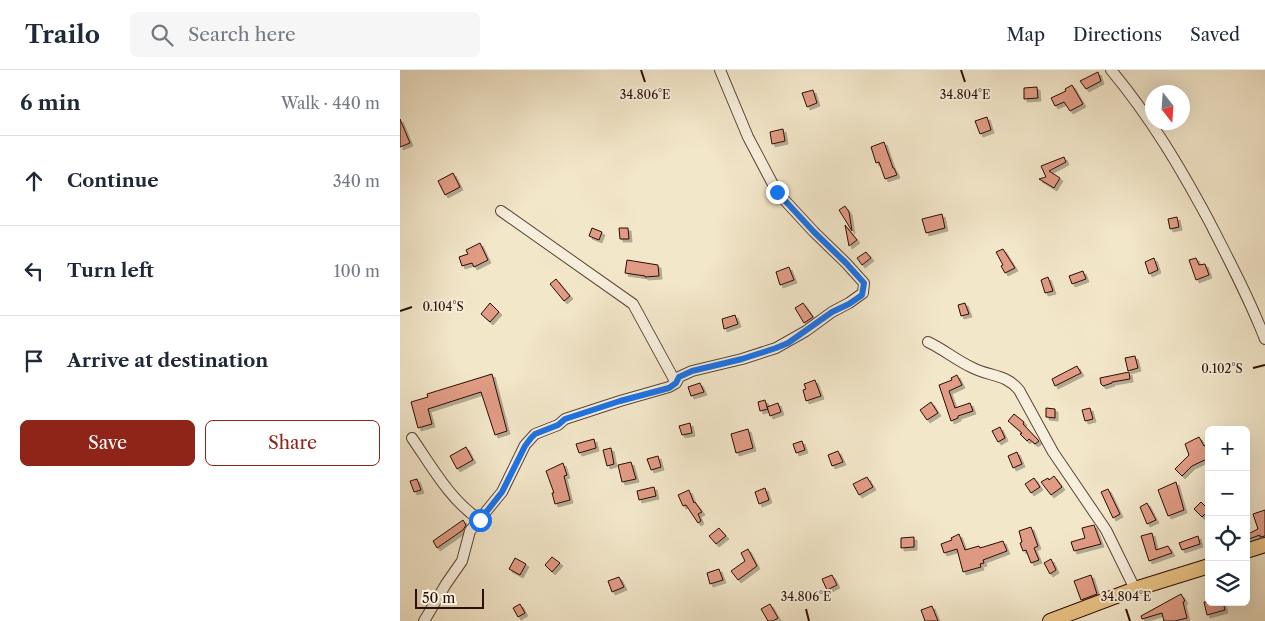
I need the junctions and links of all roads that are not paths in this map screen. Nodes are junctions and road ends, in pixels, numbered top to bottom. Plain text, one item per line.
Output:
1 (720, 70) edge
2 (1111, 70) edge
3 (500, 211) dead end
4 (1265, 339) edge
5 (928, 342) dead end
6 (676, 383) junction
7 (412, 438) dead end
8 (480, 520) junction
9 (1265, 545) edge
10 (1250, 550) edge
11 (1205, 567) edge
12 (1136, 589) junction
13 (424, 621) edge
14 (1050, 621) edge

1 - 6 street
2 - 4 street
3 - 6 street
5 - 12 street
6 - 8 street
7 - 8 street
8 - 13 street
9 - 10 main road
11 - 12 main road
12 - 14 main road

